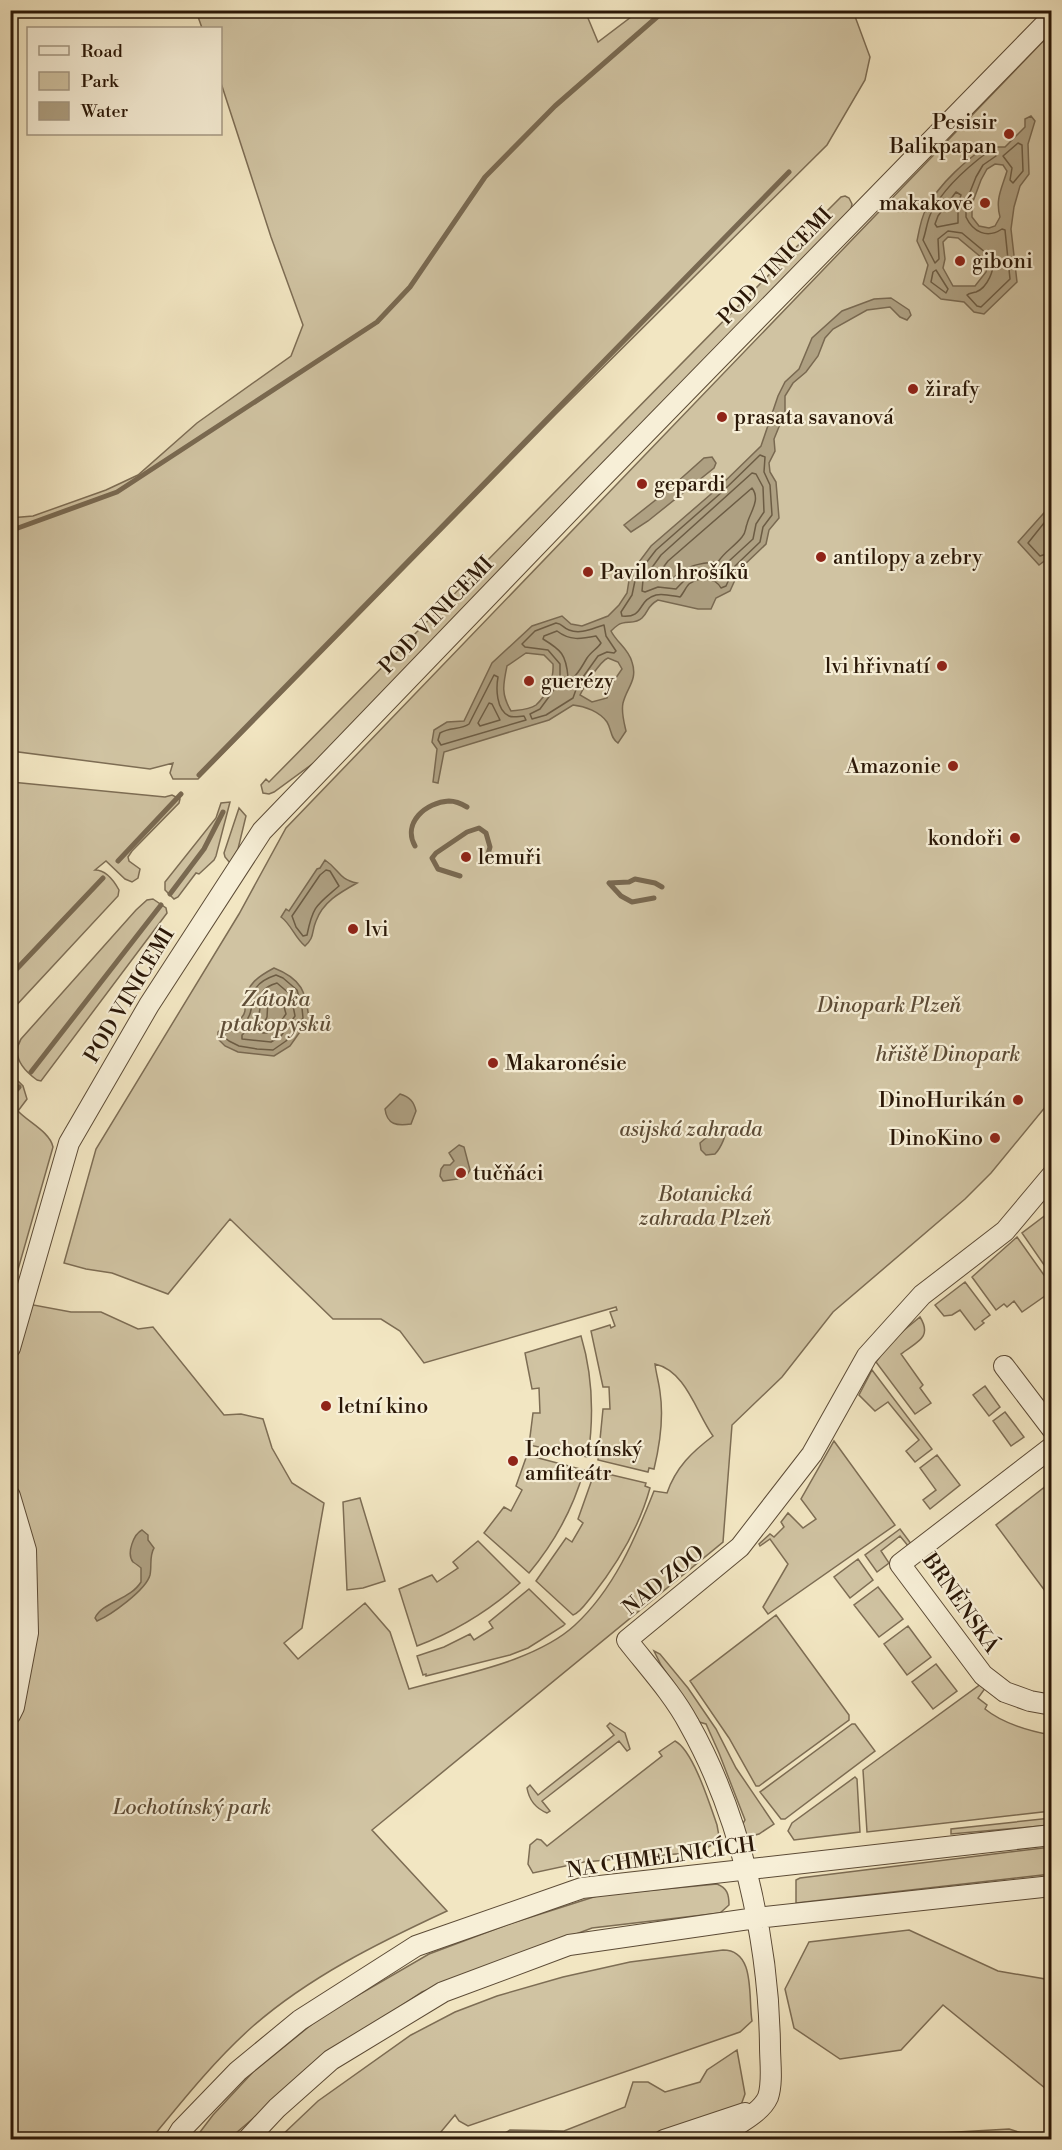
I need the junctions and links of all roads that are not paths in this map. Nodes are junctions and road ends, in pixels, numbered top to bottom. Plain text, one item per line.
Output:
1 (1052, 17) edge
2 (1052, 1175) edge
3 (10, 1348) edge
4 (1004, 1366) dead end
5 (1052, 1430) edge
6 (1052, 1447) edge
7 (10, 1496) edge
8 (1052, 1705) edge
9 (10, 1715) edge
10 (1052, 1835) edge
11 (745, 1869) junction
12 (1052, 1886) edge
13 (756, 1918) junction
14 (760, 2108) junction
15 (730, 2129) dead end
16 (175, 2139) edge
17 (247, 2139) edge
18 (664, 2139) edge

1 - 3 street, POD VINICEMI
2 - 11 street, NAD ZOO
4 - 5 street
6 - 8 street, BRNĚNSKÁ
7 - 9 street
10 - 11 street, NA CHMELNICÍCH
11 - 13 street, NAD ZOO
11 - 16 street, NA CHMELNICÍCH
12 - 13 street
13 - 14 street, NAD ZOO
13 - 17 street
14 - 15 street
14 - 18 street

